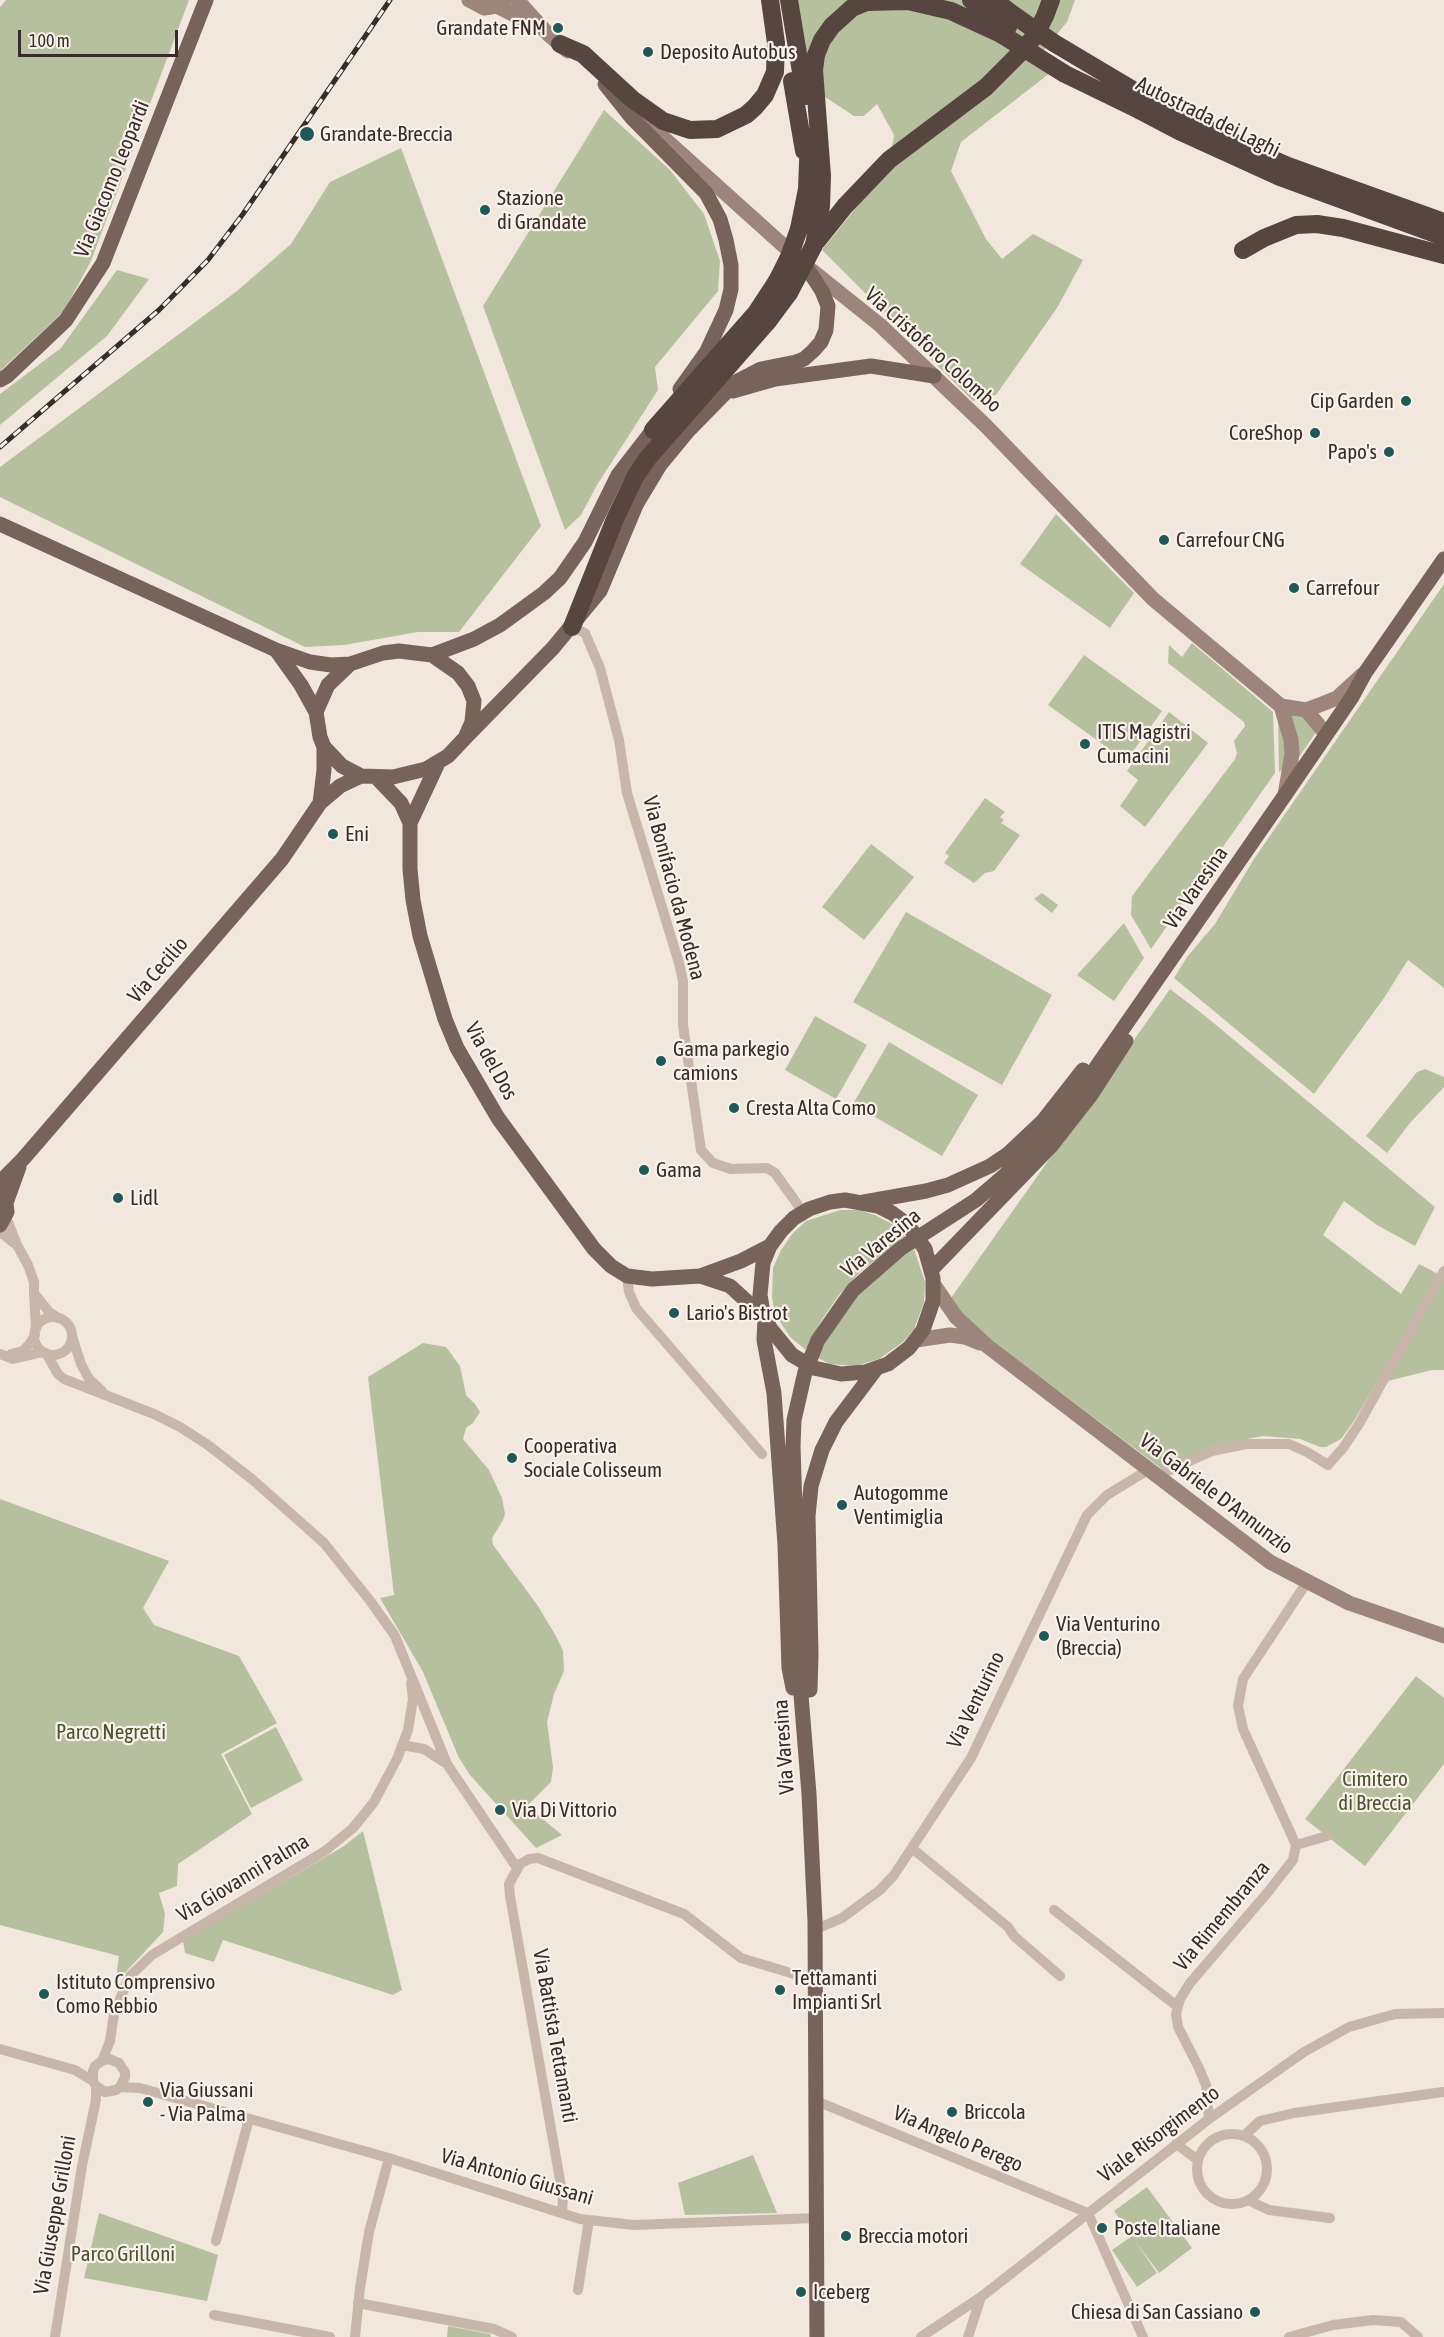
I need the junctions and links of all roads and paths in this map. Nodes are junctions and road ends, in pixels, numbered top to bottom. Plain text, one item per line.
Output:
1 (207, 0) edge
2 (470, 0) edge
3 (518, 0) edge
4 (770, 0) edge
5 (776, 0) edge
6 (789, 0) edge
7 (971, 0) edge
8 (994, 0) edge
9 (1051, 0) edge
10 (500, 3) edge
11 (1011, 17) edge
12 (554, 39) junction
13 (605, 84) junction
14 (808, 177) junction
15 (1356, 199) junction
16 (1444, 222) edge
17 (1444, 237) edge
18 (814, 245) junction
19 (1243, 250) dead end
20 (1444, 255) edge
21 (805, 265) junction
22 (783, 287) junction
23 (934, 376) junction
24 (0, 380) edge
25 (721, 396) junction
26 (653, 430) junction
27 (0, 524) edge
28 (1444, 559) edge
29 (572, 627) junction
30 (276, 650) junction
31 (432, 655) junction
32 (350, 664) junction
33 (1365, 673) junction
34 (1281, 706) junction
35 (1306, 710) junction
36 (316, 712) junction
37 (1326, 734) junction
38 (465, 738) junction
39 (324, 747) junction
40 (438, 763) junction
41 (369, 777) junction
42 (1285, 795) junction
43 (320, 803) junction
44 (410, 823) junction
45 (1158, 980) junction
46 (23, 1159) junction
47 (0, 1182) edge
48 (864, 1202) junction
49 (3, 1210) edge
50 (803, 1212) junction
51 (0, 1233) edge
52 (17, 1245) junction
53 (770, 1246) junction
54 (932, 1269) junction
55 (1444, 1271) edge
56 (627, 1276) junction
57 (700, 1276) junction
58 (934, 1285) junction
59 (34, 1293) junction
60 (765, 1317) junction
61 (59, 1318) junction
62 (35, 1332) junction
63 (72, 1336) junction
64 (916, 1340) junction
65 (986, 1346) junction
66 (44, 1352) junction
67 (0, 1354) edge
68 (876, 1369) junction
69 (107, 1395) junction
70 (762, 1454) dead end
71 (1152, 1473) junction
72 (1307, 1582) junction
73 (1444, 1636) edge
74 (409, 1668) junction
75 (402, 1745) junction
76 (447, 1764) junction
77 (807, 1768) junction
78 (1327, 1836) dead end
79 (1296, 1845) junction
80 (913, 1849) junction
81 (517, 1868) junction
82 (1054, 1910) dead end
83 (814, 1930) junction
84 (1060, 1976) dead end
85 (814, 1980) junction
86 (1178, 2007) junction
87 (1444, 2013) edge
88 (110, 2041) junction
89 (0, 2049) edge
90 (115, 2060) junction
91 (98, 2064) junction
92 (75, 2070) junction
93 (125, 2075) junction
94 (98, 2086) junction
95 (120, 2087) junction
96 (140, 2088) junction
97 (1443, 2092) edge
98 (814, 2100) junction
99 (249, 2119) junction
100 (1209, 2119) junction
101 (1244, 2136) junction
102 (1176, 2144) junction
103 (389, 2158) junction
104 (1198, 2160) junction
105 (1248, 2200) junction
106 (562, 2213) junction
107 (1088, 2213) junction
108 (816, 2218) junction
109 (1330, 2218) dead end
110 (589, 2220) junction
111 (216, 2241) dead end
112 (578, 2290) dead end
113 (981, 2297) junction
114 (358, 2303) junction
115 (214, 2315) dead end
116 (55, 2337) edge
117 (330, 2337) edge
118 (355, 2337) edge
119 (512, 2337) edge
120 (817, 2337) edge
121 (921, 2337) edge
122 (968, 2337) edge
123 (1143, 2337) edge
124 (1289, 2337) edge
125 (1418, 2337) edge

1 - 24 main road, Via Giacomo Leopardi
2 - 10 street, Via Cristoforo Colombo
3 - 12 street, Via Cristoforo Colombo
4 - 12 highway
5 - 14 highway
6 - 14 highway
7 - 11 highway, Autostrada dei Laghi
8 - 11 highway, Autostrada dei Laghi
9 - 18 highway
10 - 12 street, Via Cristoforo Colombo
11 - 15 highway, Autostrada dei Laghi, bridge
11 - 18 highway
12 - 13 street, Via Cristoforo Colombo
13 - 21 street, Via Cristoforo Colombo
13 - 26 main road
14 - 22 highway, bridge
15 - 16 highway, Autostrada dei Laghi
15 - 17 highway, Autostrada dei Laghi
18 - 22 highway, bridge
19 - 20 highway
21 - 23 street, Via Cristoforo Colombo
21 - 25 main road
22 - 26 highway
22 - 29 highway
23 - 25 main road
23 - 34 street, Via Cristoforo Colombo
25 - 29 main road
26 - 31 main road
27 - 30 main road
28 - 33 main road, Via Varesina
29 - 38 main road
29 - 50 street, Via Bonifacio da Modena
30 - 32 main road
30 - 36 main road
31 - 32 main road, Via Cecilio
31 - 38 main road, Via Cecilio
32 - 36 main road, Via Cecilio
33 - 35 street
33 - 37 main road, Via Varesina
34 - 35 street
34 - 42 street
35 - 37 street
36 - 39 main road
37 - 42 main road, Via Varesina
38 - 40 main road, Via Cecilio
39 - 41 main road
39 - 43 main road
40 - 41 main road, Via Cecilio
40 - 44 main road, Via del Dos
41 - 43 main road, Via Cecilio
41 - 44 main road, Via del Dos
42 - 45 main road, Via Varesina
43 - 46 main road, Via Cecilio
44 - 56 main road, Via del Dos
45 - 48 main road
45 - 54 main road
45 - 77 main road, Via Varesina
46 - 47 main road, Via Cecilio
46 - 49 main road, Via Cecilio
48 - 50 main road
48 - 54 main road, bridge
49 - 52 street
50 - 53 main road
51 - 52 street
52 - 59 street
53 - 57 main road
53 - 60 main road
54 - 58 main road
55 - 71 street, Via Venturino
56 - 57 main road
56 - 70 street
57 - 60 main road
58 - 64 main road
58 - 65 street, Via Gabriele D'Annunzio
59 - 61 street
59 - 62 street
60 - 68 main road, bridge
60 - 77 main road
61 - 62 street
61 - 63 street
62 - 66 street
62 - 67 street
63 - 66 street
63 - 69 street
64 - 65 street, Via Gabriele D'Annunzio
64 - 68 main road
65 - 71 street, Via Gabriele D'Annunzio
66 - 67 street
66 - 69 street
68 - 77 main road
69 - 74 street
71 - 72 street, Via Gabriele D'Annunzio
71 - 80 street, Via Venturino
72 - 73 street, Via Gabriele D'Annunzio
72 - 79 street
74 - 75 street, Via Giovanni Palma
74 - 76 street
75 - 76 street
75 - 88 street, Via Giovanni Palma
76 - 81 street
77 - 83 main road, Via Varesina
78 - 79 street
79 - 86 street, Via Rimembranza
80 - 83 street, Via Venturino
80 - 84 street
81 - 85 street
81 - 106 street, Via Battista Tettamanti
82 - 86 street
83 - 85 main road, Via Varesina
85 - 98 main road, Via Varesina
86 - 100 street
87 - 100 street, Viale Risorgimento
88 - 90 street, Via Giovanni Palma
88 - 91 street, Via Giovanni Palma
89 - 92 street
90 - 91 street
90 - 93 street, Via Antonio Giussani
91 - 92 street
91 - 94 street
92 - 94 street
93 - 95 street
93 - 96 street, Via Antonio Giussani
94 - 95 street, Via Antonio Giussani
94 - 116 street, Via Giuseppe Grilloni
95 - 96 street, Via Antonio Giussani
96 - 99 street, Via Antonio Giussani
97 - 101 street
98 - 107 street, Via Angelo Perego
98 - 108 main road, Via Varesina
99 - 103 street, Via Antonio Giussani
99 - 111 street
100 - 102 street, Viale Risorgimento
101 - 104 street
101 - 105 street
102 - 104 street
102 - 107 street, Viale Risorgimento
103 - 106 street, Via Antonio Giussani
103 - 114 street
104 - 105 street
105 - 109 street
106 - 110 street, Via Antonio Giussani
107 - 113 street, Viale Risorgimento
107 - 123 street
108 - 110 street, Via Antonio Giussani
108 - 120 main road, Via Varesina
110 - 112 street
113 - 121 street, Viale Risorgimento
113 - 122 street
114 - 118 street
114 - 119 street
115 - 117 street
124 - 125 street

